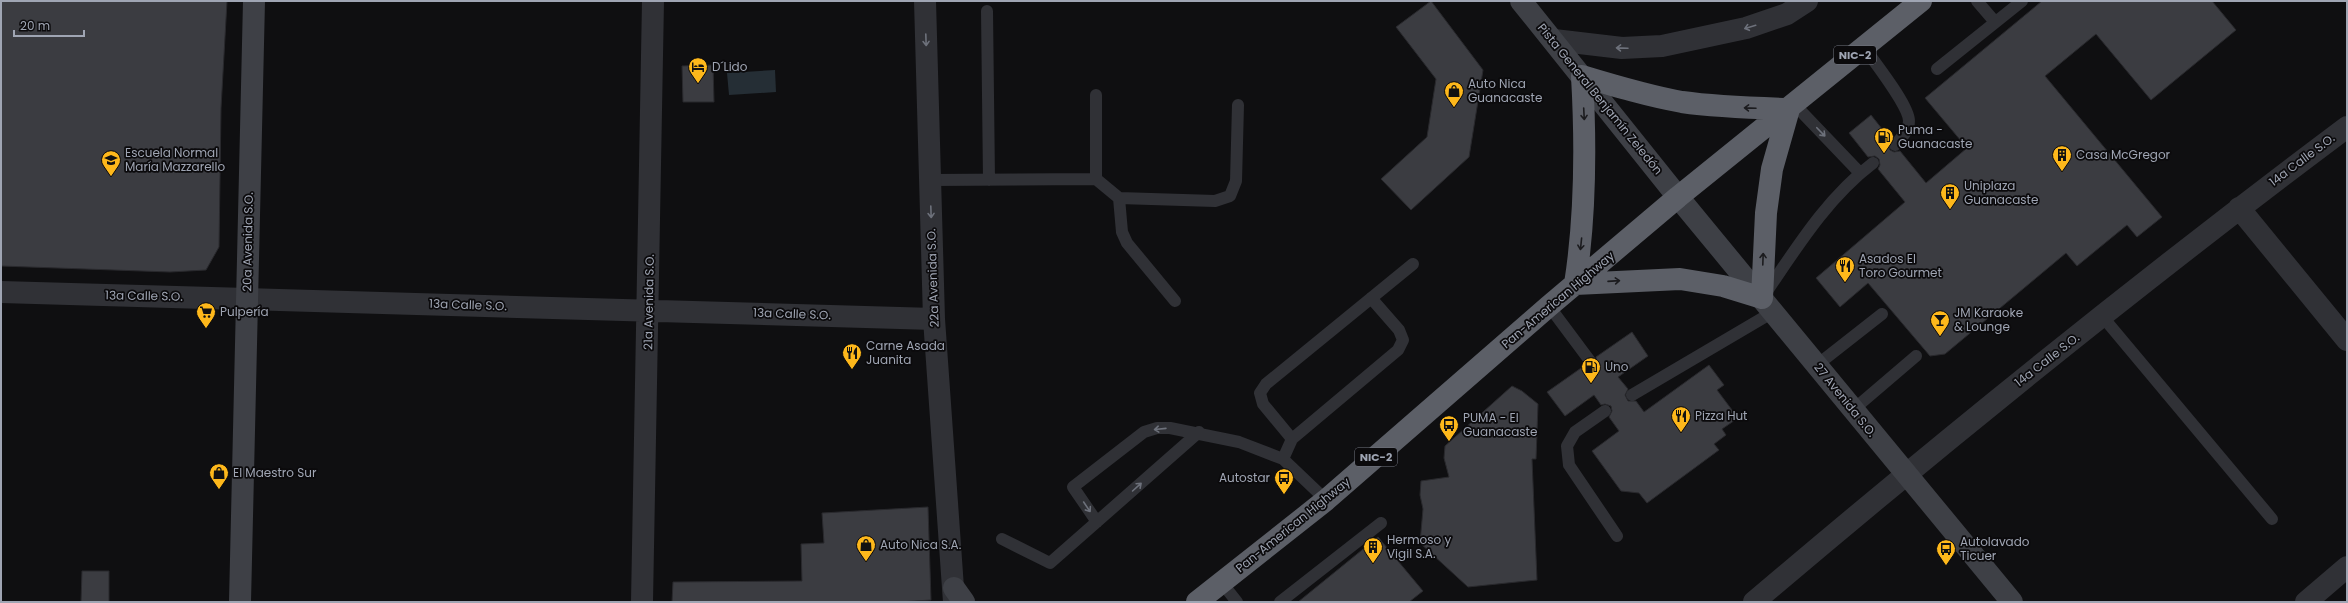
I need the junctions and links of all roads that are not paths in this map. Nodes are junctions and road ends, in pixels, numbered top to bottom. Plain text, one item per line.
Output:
1 (254, 1) edge
2 (653, 1) edge
3 (925, 1) edge
4 (1521, 1) edge
5 (1807, 1) edge
6 (1921, 1) edge
7 (1977, 1) edge
8 (2022, 1) edge
9 (987, 12) dead end
10 (1995, 22) junction
11 (1554, 40) junction
12 (1864, 47) junction
13 (1937, 69) dead end
14 (1582, 76) junction
15 (1096, 95) dead end
16 (1238, 105) dead end
17 (1791, 107) junction
18 (2347, 127) edge
19 (1895, 144) dead end
20 (1873, 163) dead end
21 (1860, 173) junction
22 (1096, 179) junction
23 (930, 180) junction
24 (989, 180) junction
25 (1678, 197) junction
26 (1119, 198) junction
27 (2239, 208) junction
28 (1413, 264) dead end
29 (1575, 284) junction
30 (1, 292) edge
31 (1371, 298) junction
32 (246, 299) junction
33 (1175, 301) dead end
34 (1768, 305) junction
35 (1549, 306) junction
36 (649, 310) junction
37 (1882, 314) dead end
38 (2102, 316) junction
39 (934, 319) junction
40 (2346, 336) edge
41 (1916, 356) dead end
42 (1590, 361) dead end
43 (1817, 365) junction
44 (1632, 395) dead end
45 (1854, 410) junction
46 (1605, 412) dead end
47 (1199, 432) junction
48 (1292, 439) junction
49 (1282, 459) junction
50 (1905, 473) junction
51 (1326, 500) junction
52 (2272, 519) dead end
53 (1097, 522) junction
54 (1381, 523) dead end
55 (1617, 536) dead end
56 (1002, 539) dead end
57 (2347, 567) edge
58 (1222, 583) junction
59 (956, 599) edge
60 (240, 602) edge
61 (642, 602) edge
62 (1197, 602) edge
63 (1237, 602) edge
64 (1280, 602) edge
65 (1754, 602) edge
66 (2012, 602) edge
67 (2306, 602) edge

1 - 32 main road, 20a Avenida S.O.
2 - 36 street, 21a Avenida S.O.
3 -> 23 street, 22a Avenida S.O.
4 - 11 main road, Pista General Benjamín Zeledón
5 -> 11 street
6 - 12 highway, Pan-American Highway / NIC-2
7 - 10 lane
8 - 10 lane
9 - 24 lane
10 - 13 lane
11 - 14 main road, Pista General Benjamín Zeledón
12 - 17 highway, Pan-American Highway / NIC-2
12 - 19 lane
17 -> 14 highway
14 - 25 main road, Pista General Benjamín Zeledón
14 -> 29 highway
15 - 22 lane
16 - 26 lane
17 -> 21 lane
17 - 25 highway, Pan-American Highway / NIC-2
34 -> 17 highway
18 - 27 street, 14a Calle S.O.
20 - 21 lane
21 - 34 lane
22 - 24 lane
22 - 26 lane
23 - 24 lane
23 -> 39 street, 22a Avenida S.O.
25 - 29 highway, Pan-American Highway / NIC-2
25 - 34 main road, 27 Avenida S.O.
26 - 33 lane
27 - 38 street, 14a Calle S.O.
27 - 40 street
28 - 31 lane
29 -> 34 highway
29 - 35 highway, Pan-American Highway / NIC-2
30 - 32 street, 13a Calle S.O.
31 - 48 lane
31 - 48 lane
32 - 36 street, 13a Calle S.O.
32 - 60 main road, 20a Avenida S.O.
34 - 43 main road, 27 Avenida S.O.
34 - 44 lane
35 - 42 lane
35 - 51 highway, Pan-American Highway / NIC-2
36 - 39 street, 13a Calle S.O.
36 - 61 street, 21a Avenida S.O.
37 - 43 lane
38 - 50 street, 14a Calle S.O.
38 - 52 lane
39 - 59 street, 22a Avenida S.O.
41 - 45 lane
43 - 45 main road, 27 Avenida S.O.
45 - 50 main road, 27 Avenida S.O.
46 - 55 lane
47 - 49 lane
53 -> 47 lane
47 -> 53 lane
48 - 49 lane
49 - 51 lane
50 - 65 street, 14a Calle S.O.
50 - 66 main road, 27 Avenida S.O.
51 - 58 highway, Pan-American Highway / NIC-2
53 - 56 lane
54 - 64 lane
57 - 67 street
58 - 62 highway, Pan-American Highway / NIC-2
58 - 63 lane

